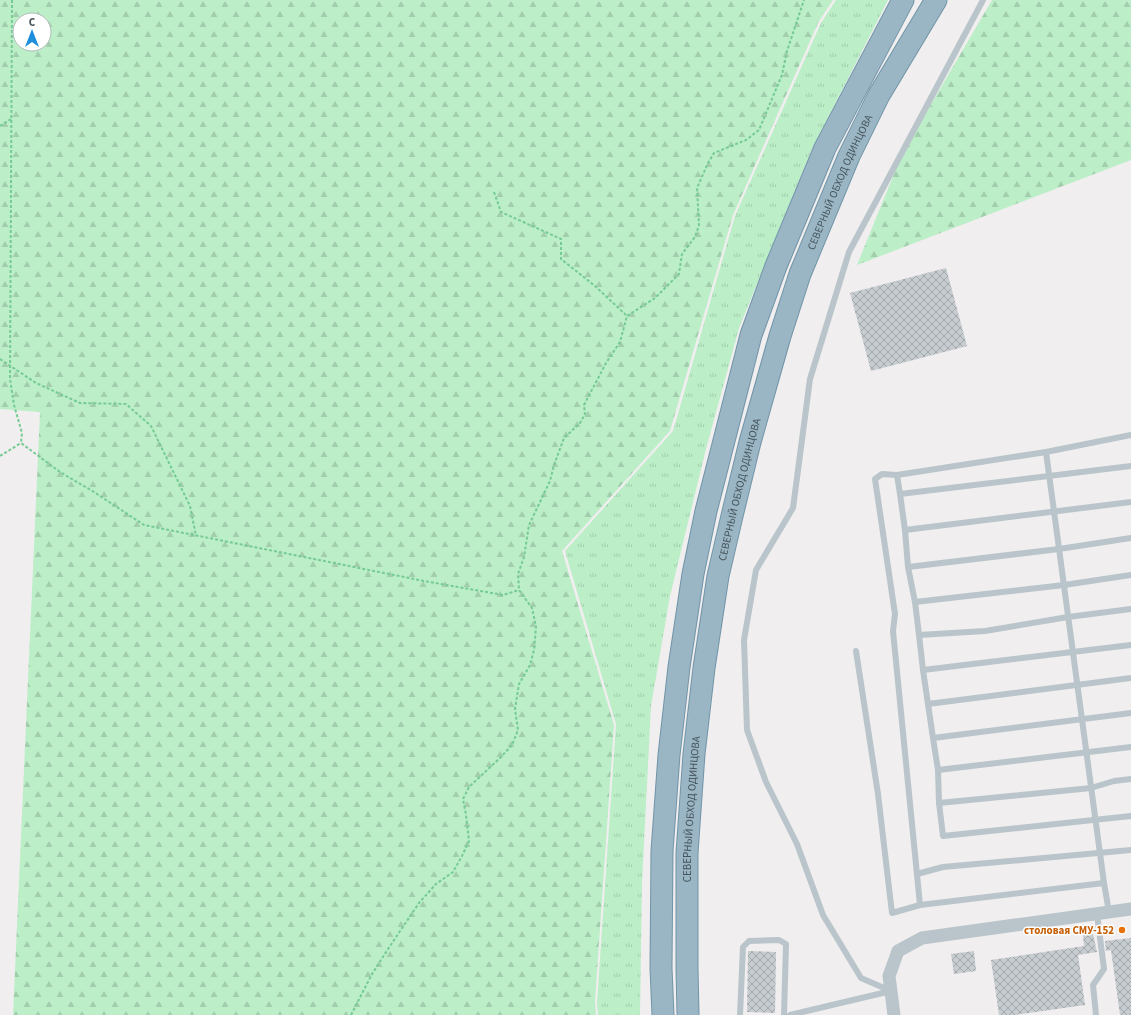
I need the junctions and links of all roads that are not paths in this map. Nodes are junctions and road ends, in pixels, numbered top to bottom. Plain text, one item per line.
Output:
1 (903, 0) edge
2 (936, 0) edge
3 (983, 0) edge
4 (1131, 435) edge
5 (1046, 452) junction
6 (1131, 466) edge
7 (897, 475) junction
8 (1049, 476) junction
9 (900, 494) junction
10 (1131, 502) edge
11 (1054, 512) junction
12 (905, 530) junction
13 (1131, 538) edge
14 (1059, 549) junction
15 (908, 567) junction
16 (1131, 575) edge
17 (1064, 585) junction
18 (915, 602) junction
19 (1131, 609) edge
20 (1068, 617) junction
21 (919, 635) junction
22 (1131, 645) edge
23 (856, 651) dead end
24 (1073, 652) junction
25 (923, 670) junction
26 (1131, 678) edge
27 (1077, 686) junction
28 (928, 704) junction
29 (1131, 713) edge
30 (1082, 719) junction
31 (933, 738) junction
32 (1131, 747) edge
33 (1086, 752) junction
34 (938, 770) junction
35 (1131, 779) edge
36 (1091, 788) junction
37 (939, 803) junction
38 (1131, 816) edge
39 (1096, 819) junction
40 (1131, 850) edge
41 (1100, 852) junction
42 (917, 874) junction
43 (1104, 883) junction
44 (920, 905) junction
45 (1131, 909) edge
46 (1103, 913) junction
47 (891, 991) junction
48 (663, 1015) edge
49 (688, 1015) edge
50 (740, 1015) edge
51 (784, 1015) edge
52 (790, 1015) edge
53 (894, 1015) edge
54 (1096, 1015) edge

1 - 48 highway
2 - 49 highway, СЕВЕРНЫЙ ОБХОД ОДИНЦОВА
3 - 47 lane
4 - 5 lane
5 - 7 lane
5 - 8 lane
6 - 8 lane
7 - 9 lane
7 - 42 lane
8 - 9 lane
8 - 11 lane
9 - 12 lane
10 - 11 lane
11 - 12 lane
11 - 14 lane
12 - 15 lane
13 - 14 lane
14 - 15 lane
14 - 17 lane
15 - 18 lane
16 - 17 lane
17 - 18 lane
17 - 20 lane
18 - 21 lane
19 - 20 lane
20 - 21 lane
20 - 24 lane
21 - 25 lane
22 - 24 lane
23 - 44 lane
24 - 25 lane
24 - 27 lane
25 - 28 lane
26 - 27 lane
27 - 28 lane
27 - 30 lane
28 - 31 lane
29 - 30 lane
30 - 31 lane
30 - 33 lane
31 - 34 lane
32 - 33 lane
33 - 34 lane
33 - 36 lane
34 - 37 lane
35 - 36 lane
36 - 37 lane
36 - 39 lane
37 - 39 lane
38 - 39 lane
39 - 41 lane
40 - 41 lane
41 - 42 lane
41 - 43 lane
42 - 44 lane
43 - 44 lane
43 - 46 lane
45 - 46 street
46 - 47 street
46 - 54 lane
47 - 52 lane
47 - 53 street
50 - 51 lane

